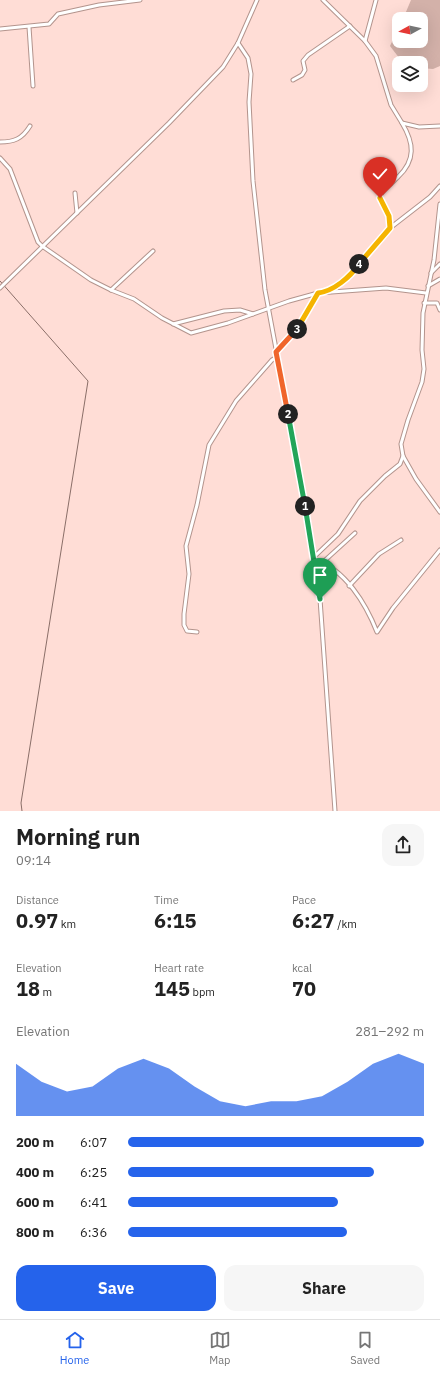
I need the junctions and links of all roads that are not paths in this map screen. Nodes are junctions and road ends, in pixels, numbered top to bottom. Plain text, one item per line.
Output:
1 (140, 0) edge
2 (257, 0) edge
3 (323, 0) edge
4 (376, 0) edge
5 (350, 26) junction
6 (29, 27) junction
7 (0, 29) edge
8 (365, 41) junction
9 (238, 43) junction
10 (294, 80) dead end
11 (33, 86) dead end
12 (402, 123) junction
13 (30, 126) dead end
14 (440, 126) edge
15 (0, 142) edge
16 (0, 158) edge
17 (440, 186) edge
18 (75, 193) dead end
19 (440, 204) edge
20 (78, 213) junction
21 (439, 220) edge
22 (390, 228) junction
23 (42, 246) junction
24 (153, 251) dead end
25 (440, 264) edge
26 (431, 273) junction
27 (440, 279) edge
28 (427, 287) junction
29 (0, 288) edge
30 (111, 290) junction
31 (326, 292) junction
32 (318, 293) junction
33 (426, 293) junction
34 (424, 303) junction
35 (269, 309) junction
36 (440, 310) edge
37 (255, 314) junction
38 (173, 324) junction
39 (276, 352) junction
40 (277, 357) junction
41 (403, 456) junction
42 (440, 512) edge
43 (355, 533) dead end
44 (401, 540) dead end
45 (440, 550) edge
46 (314, 559) junction
47 (322, 563) junction
48 (349, 586) junction
49 (197, 632) dead end
50 (335, 811) edge

1 - 6 street
2 - 9 street
3 - 5 street
4 - 8 street
5 - 8 street
5 - 10 street
6 - 7 street
6 - 11 street
8 - 12 street
9 - 20 street
9 - 35 street
12 - 14 street
12 - 22 street
13 - 15 street
16 - 23 street
17 - 22 street
18 - 20 street
19 - 21 street
20 - 23 street
21 - 26 street
22 - 31 street
23 - 29 street
23 - 30 street
24 - 30 street
25 - 26 street
26 - 28 street
27 - 28 street
28 - 33 street
30 - 38 street
31 - 32 street
31 - 33 street
32 - 35 street
32 - 39 street
33 - 34 street
34 - 36 street
34 - 41 street
35 - 37 street
35 - 39 street
37 - 38 street
37 - 38 street
39 - 40 street
40 - 46 street
40 - 49 street
41 - 42 street
41 - 46 street
43 - 47 street
44 - 48 street
45 - 48 street
46 - 47 street
46 - 50 street
47 - 48 street

